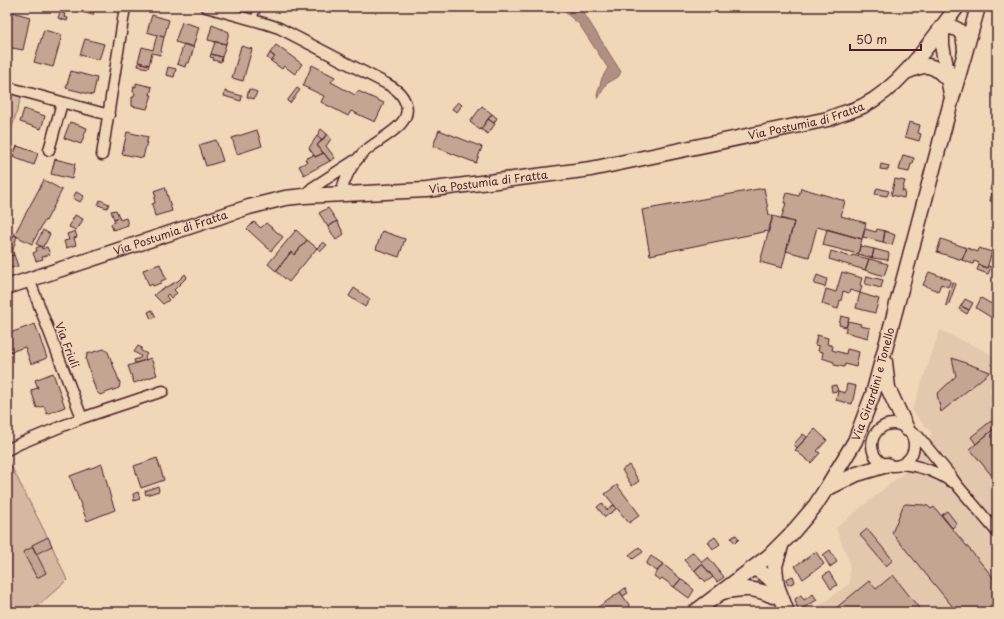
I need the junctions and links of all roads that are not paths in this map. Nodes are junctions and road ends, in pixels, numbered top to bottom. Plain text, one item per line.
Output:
1 (125, 7) edge
2 (206, 7) edge
3 (258, 7) edge
4 (957, 7) edge
5 (978, 7) edge
6 (253, 20) junction
7 (942, 27) junction
8 (965, 52) junction
9 (906, 72) junction
10 (948, 80) junction
11 (7, 87) edge
12 (952, 98) junction
13 (62, 103) junction
14 (109, 115) junction
15 (49, 150) dead end
16 (102, 155) dead end
17 (356, 160) junction
18 (341, 194) junction
19 (304, 196) junction
20 (29, 279) junction
21 (7, 287) edge
22 (884, 355) junction
23 (163, 391) dead end
24 (82, 418) junction
25 (908, 429) junction
26 (7, 450) edge
27 (902, 464) junction
28 (887, 465) junction
29 (957, 485) junction
30 (826, 489) junction
31 (997, 532) edge
32 (781, 544) junction
33 (754, 568) junction
34 (720, 593) junction
35 (780, 599) edge
36 (695, 612) edge

1 - 14 street
2 - 6 street
3 - 6 lane
4 - 7 main road, Via Postumia di Fratta
5 - 8 main road, Via Girardini e Tonello
6 - 17 street
7 - 8 main road, Via Girardini e Tonello
7 - 9 main road, Via Postumia di Fratta
7 - 10 main road, Via Girardini e Tonello
8 - 12 main road, Via Girardini e Tonello
9 - 10 main road
9 - 18 main road, Via Postumia di Fratta
10 - 12 main road, Via Girardini e Tonello
11 - 13 street
12 - 22 main road, Via Girardini e Tonello
13 - 14 street
13 - 15 street
14 - 16 street
17 - 18 street
17 - 19 street
18 - 19 main road, Via Postumia di Fratta
19 - 20 main road, Via Postumia di Fratta
20 - 21 main road, Via Postumia di Fratta
20 - 24 street, Via Friuli
22 - 25 main road
22 - 30 main road, Via Girardini e Tonello
23 - 24 street
24 - 26 street
25 - 27 street
25 - 28 street
25 - 29 street
27 - 28 street
27 - 29 street
28 - 30 main road
29 - 31 street
30 - 32 main road, Via Girardini e Tonello
32 - 33 main road, Via Girardini e Tonello
32 - 35 main road
33 - 34 main road, Via Girardini e Tonello
33 - 35 main road
34 - 35 main road
34 - 36 main road, Via Girardini e Tonello

